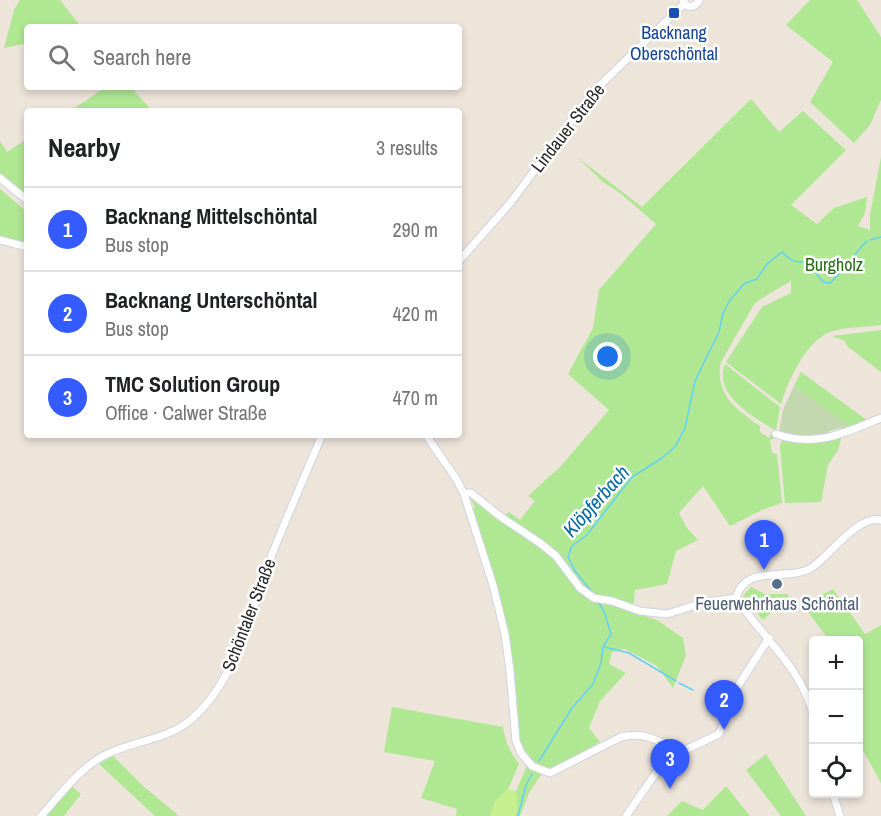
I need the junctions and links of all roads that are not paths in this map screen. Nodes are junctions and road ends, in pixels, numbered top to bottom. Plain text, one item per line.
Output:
1 (699, 0) edge
2 (684, 2) edge
3 (0, 178) edge
4 (24, 198) edge
5 (0, 240) edge
6 (24, 247) edge
7 (462, 258) edge
8 (881, 418) edge
9 (776, 434) dead end
10 (321, 438) edge
11 (428, 438) edge
12 (464, 493) junction
13 (881, 520) edge
14 (736, 598) junction
15 (769, 638) junction
16 (809, 702) edge
17 (681, 752) junction
18 (834, 798) edge
19 (41, 816) edge
20 (626, 816) edge
21 (840, 816) edge

1 - 2 street, Lindauer Straße
2 - 7 street, Lindauer Straße
3 - 4 street
5 - 6 street
8 - 9 street
10 - 19 street, Schöntaler Straße
11 - 12 street
12 - 14 street
12 - 17 street
13 - 14 street
14 - 15 street
15 - 16 street
15 - 17 street
17 - 20 street
18 - 21 street

